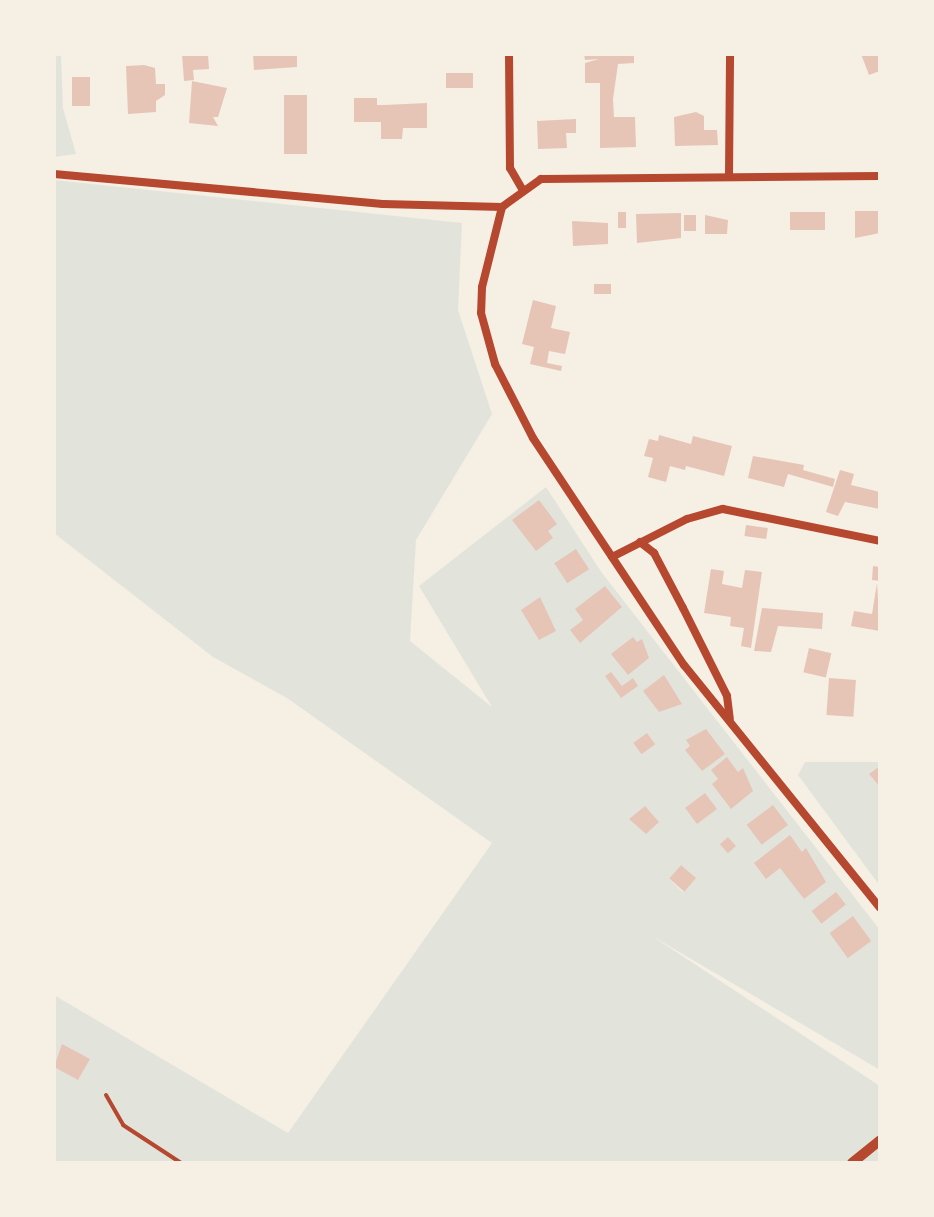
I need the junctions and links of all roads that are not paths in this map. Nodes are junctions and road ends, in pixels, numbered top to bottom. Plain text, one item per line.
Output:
1 (509, 54) edge
2 (730, 54) edge
3 (54, 174) edge
4 (729, 175) junction
5 (880, 176) edge
6 (522, 189) junction
7 (502, 207) junction
8 (880, 541) edge
9 (640, 542) junction
10 (612, 557) junction
11 (730, 719) junction
12 (880, 908) edge
13 (880, 1140) edge
14 (852, 1163) edge

1 - 6 street
2 - 4 street
3 - 7 street
4 - 5 street
4 - 6 street
6 - 7 street
7 - 10 street
8 - 9 street
9 - 10 street
9 - 11 street
10 - 11 street
11 - 12 street
13 - 14 street

